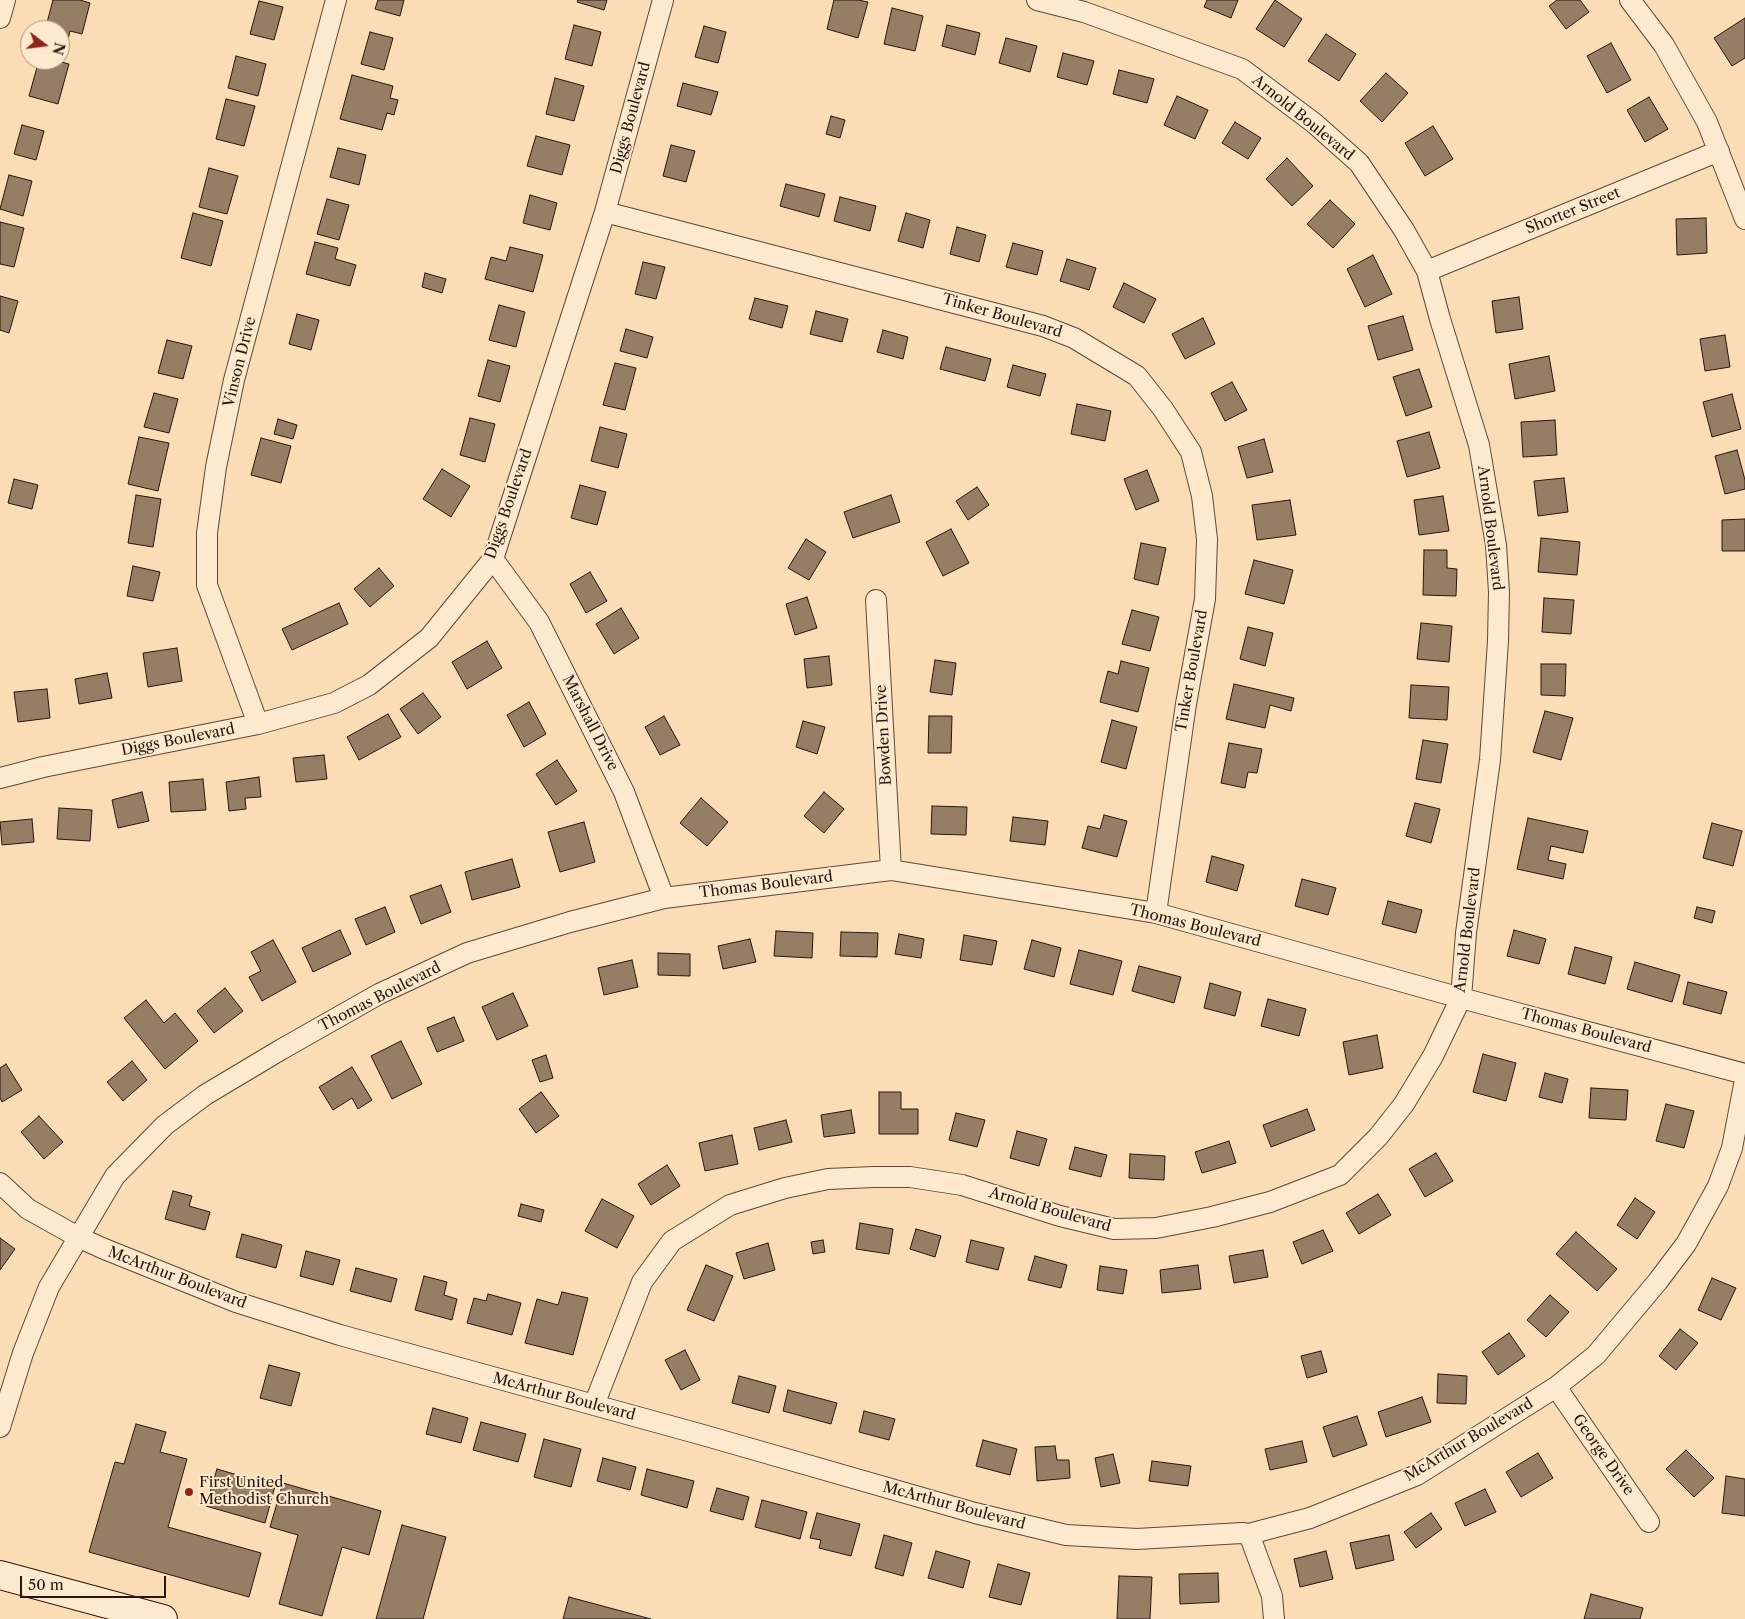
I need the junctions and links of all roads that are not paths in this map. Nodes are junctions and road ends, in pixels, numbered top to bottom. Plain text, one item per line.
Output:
1 (5, 0) edge
2 (336, 0) edge
3 (663, 0) edge
4 (1037, 0) edge
5 (1630, 0) edge
6 (0, 18) edge
7 (1719, 151) junction
8 (605, 212) junction
9 (1745, 219) edge
10 (1427, 271) junction
11 (493, 559) junction
12 (876, 600) dead end
13 (258, 724) junction
14 (0, 778) edge
15 (891, 870) junction
16 (664, 898) junction
17 (1156, 913) junction
18 (1461, 998) junction
19 (1745, 1074) edge
20 (1745, 1080) edge
21 (0, 1183) edge
22 (78, 1237) junction
23 (1556, 1388) junction
24 (594, 1405) junction
25 (0, 1427) edge
26 (1649, 1522) dead end
27 (1249, 1534) junction
28 (0, 1575) edge
29 (163, 1619) edge
30 (1274, 1619) edge

1 - 6 street
2 - 13 street, Vinson Drive
3 - 8 street, Diggs Boulevard
4 - 10 street, Arnold Boulevard
5 - 7 street
7 - 9 street
7 - 10 street, Shorter Street
8 - 11 street, Diggs Boulevard
8 - 17 street, Tinker Boulevard
10 - 18 street, Arnold Boulevard
11 - 13 street, Diggs Boulevard
11 - 16 street, Marshall Drive
12 - 15 street, Bowden Drive
13 - 14 street, Diggs Boulevard
15 - 16 street, Thomas Boulevard
15 - 17 street, Thomas Boulevard
16 - 22 street, Thomas Boulevard
17 - 18 street, Thomas Boulevard
18 - 19 street, Thomas Boulevard
18 - 24 street, Arnold Boulevard
20 - 23 street, McArthur Boulevard
21 - 22 street, McArthur Boulevard
22 - 24 street, McArthur Boulevard
22 - 25 street, Thomas Boulevard
23 - 26 street, George Drive
23 - 27 street, McArthur Boulevard
24 - 27 street, McArthur Boulevard
27 - 30 street
28 - 29 main road

